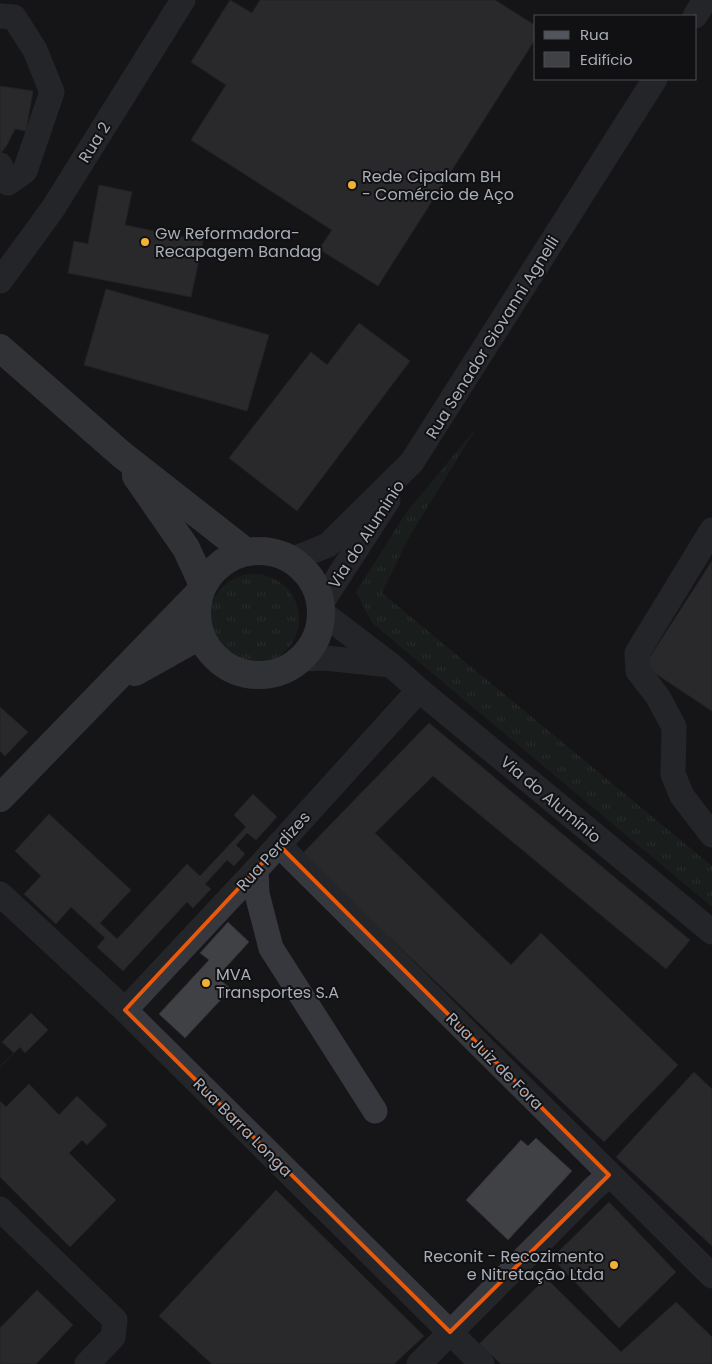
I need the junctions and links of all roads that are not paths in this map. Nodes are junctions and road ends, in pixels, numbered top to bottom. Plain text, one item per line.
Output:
1 (183, 0) edge
2 (705, 0) edge
3 (696, 15) edge
4 (0, 16) edge
5 (654, 80) edge
6 (0, 165) edge
7 (0, 281) edge
8 (0, 348) edge
9 (121, 454) junction
10 (412, 462) junction
11 (712, 530) edge
12 (246, 552) junction
13 (291, 560) junction
14 (202, 589) junction
15 (321, 608) junction
16 (201, 635) junction
17 (301, 659) junction
18 (391, 665) junction
19 (419, 690) junction
20 (89, 708) junction
21 (0, 798) edge
22 (712, 835) edge
23 (279, 845) junction
24 (256, 870) junction
25 (0, 894) edge
26 (712, 932) edge
27 (125, 1010) junction
28 (375, 1111) dead end
29 (609, 1175) junction
30 (0, 1209) edge
31 (712, 1276) edge
32 (450, 1332) junction
33 (87, 1364) edge
34 (419, 1364) edge
35 (482, 1364) edge

1 - 7 street, Rua 2
2 - 3 street
4 - 6 street
5 - 10 street, Rua Senador Giovanni Agnelli
8 - 9 main road
9 - 12 main road
9 - 14 main road
10 - 13 street, Rua Senador Giovanni Agnelli
10 - 15 street, Via do Aluminio
11 - 22 street
12 - 13 main road
12 - 14 main road
13 - 15 main road
14 - 16 main road
14 - 20 main road
15 - 17 main road
15 - 18 street, Via do Alumínio
16 - 17 main road
16 - 20 main road
17 - 18 street
18 - 19 street, Via do Alumínio
19 - 23 street, Rua Perdizes
19 - 26 street, Via do Alumínio
20 - 21 main road
23 - 24 street, Rua Perdizes
23 - 29 street, Rua Juiz de Fora
24 - 27 street, Rua Perdizes
24 - 28 street
25 - 27 street, Rua Barra Longa
27 - 32 street, Rua Barra Longa
29 - 31 street, Rua Juiz de Fora
29 - 32 street
30 - 33 street
32 - 34 street
32 - 35 street, Rua Barra Longa

